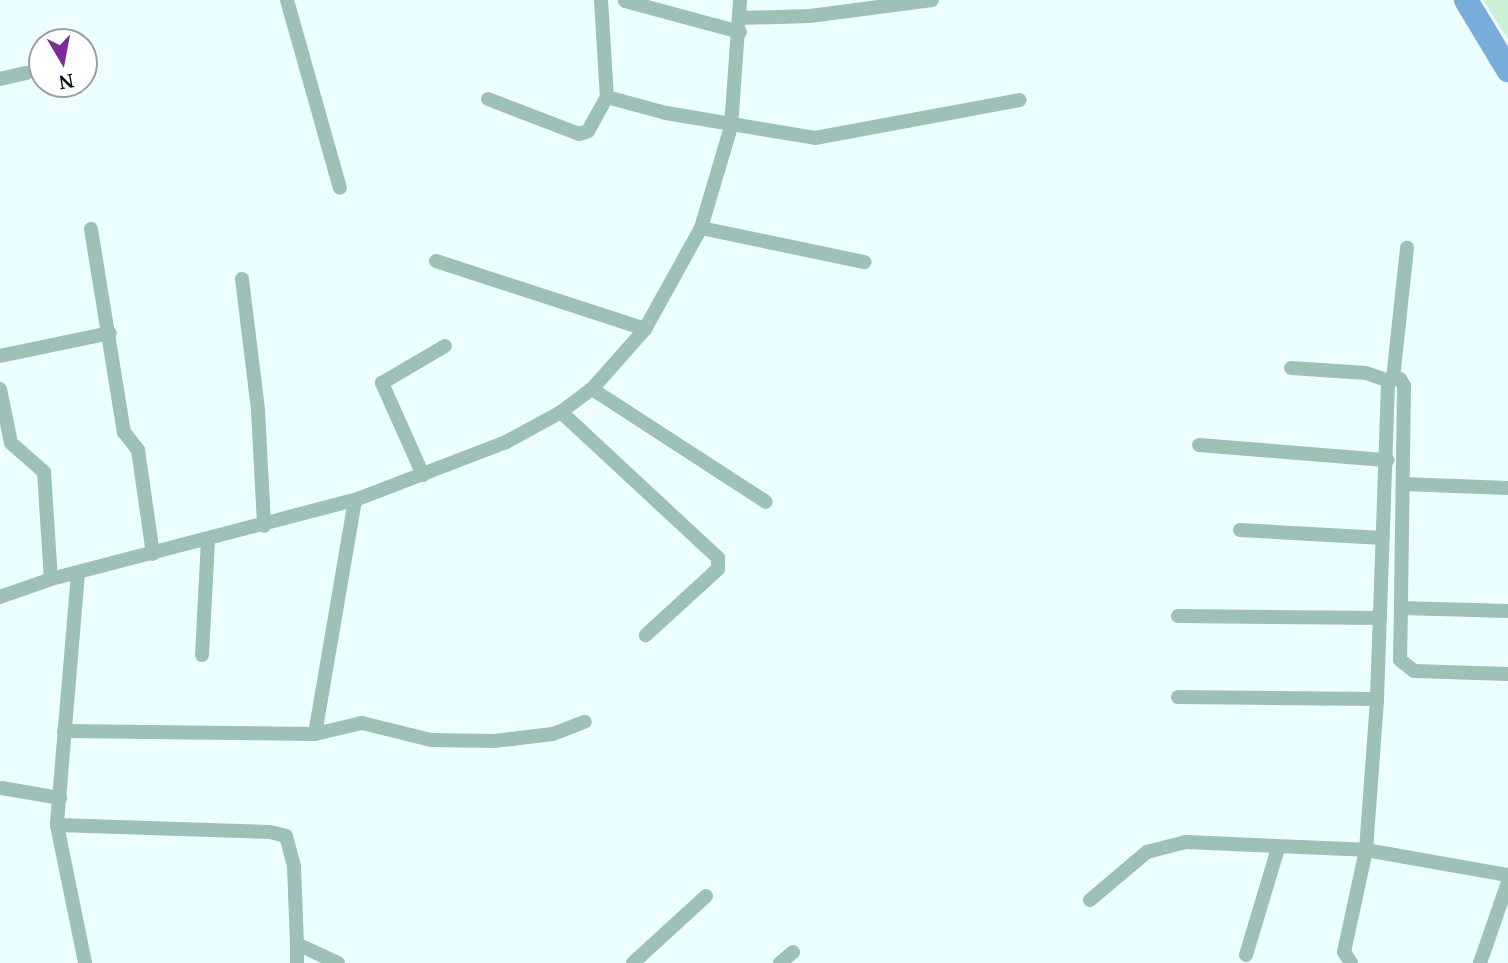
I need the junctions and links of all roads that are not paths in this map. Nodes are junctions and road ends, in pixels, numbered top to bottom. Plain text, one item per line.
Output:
1 (287, 0) edge
2 (601, 0) edge
3 (740, 0) edge
4 (933, 0) edge
5 (625, 1) edge
6 (740, 25) junction
7 (26, 73) dead end
8 (0, 79) edge
9 (607, 97) junction
10 (488, 99) dead end
11 (1020, 100) dead end
12 (730, 127) junction
13 (340, 188) dead end
14 (701, 228) junction
15 (90, 229) dead end
16 (1407, 248) dead end
17 (436, 261) dead end
18 (864, 262) dead end
19 (242, 279) dead end
20 (645, 329) junction
21 (110, 333) junction
22 (445, 345) dead end
23 (0, 356) edge
24 (1291, 368) dead end
25 (1391, 380) junction
26 (0, 388) edge
27 (592, 389) junction
28 (561, 412) junction
29 (1199, 445) dead end
30 (1387, 460) junction
31 (423, 475) junction
32 (1403, 484) junction
33 (1508, 488) edge
34 (355, 500) junction
35 (766, 502) dead end
36 (264, 526) junction
37 (1240, 530) dead end
38 (1383, 538) junction
39 (208, 540) junction
40 (153, 554) junction
41 (78, 573) junction
42 (51, 579) junction
43 (0, 597) edge
44 (1401, 608) junction
45 (1508, 611) edge
46 (1178, 616) dead end
47 (1380, 618) junction
48 (646, 635) dead end
49 (202, 655) dead end
50 (1508, 674) edge
51 (1178, 697) dead end
52 (1377, 699) junction
53 (585, 722) dead end
54 (64, 731) junction
55 (315, 734) junction
56 (2, 788) dead end
57 (60, 798) junction
58 (57, 825) junction
59 (1278, 848) junction
60 (1366, 850) junction
61 (1508, 875) edge
62 (1508, 882) edge
63 (706, 896) dead end
64 (1090, 900) dead end
65 (297, 944) junction
66 (793, 952) dead end
67 (1246, 955) dead end
68 (85, 963) edge
69 (297, 963) edge
70 (338, 963) edge
71 (633, 963) edge
72 (780, 963) edge
73 (1351, 963) edge
74 (1480, 963) edge

1 - 13 street
2 - 9 street
3 - 6 street
4 - 6 street
5 - 6 street
6 - 12 street
7 - 8 street
9 - 10 street
9 - 12 street
11 - 12 street
12 - 14 street
14 - 18 street
14 - 20 street
15 - 21 street
16 - 25 street
17 - 20 street
19 - 36 street
20 - 27 street
21 - 23 street
21 - 40 street
22 - 31 street
24 - 25 street
25 - 30 street
25 - 32 street
26 - 42 street
27 - 28 street
27 - 35 street
28 - 31 street
28 - 48 street
29 - 30 street
30 - 38 street
31 - 34 street
32 - 33 street
32 - 44 street
34 - 36 street
34 - 55 street
36 - 39 street
37 - 38 street
38 - 47 street
39 - 40 street
39 - 49 street
40 - 41 street
41 - 42 street
41 - 54 street
42 - 43 street
44 - 45 street
44 - 50 street
46 - 47 street
47 - 52 street
51 - 52 street
52 - 60 street
53 - 55 street
54 - 55 street
54 - 57 street
56 - 57 street
57 - 58 street
58 - 65 street
58 - 68 street
59 - 60 street
59 - 64 street
59 - 67 street
60 - 61 street
60 - 73 street
62 - 74 street
63 - 71 street
65 - 69 street
65 - 70 street
66 - 72 street

